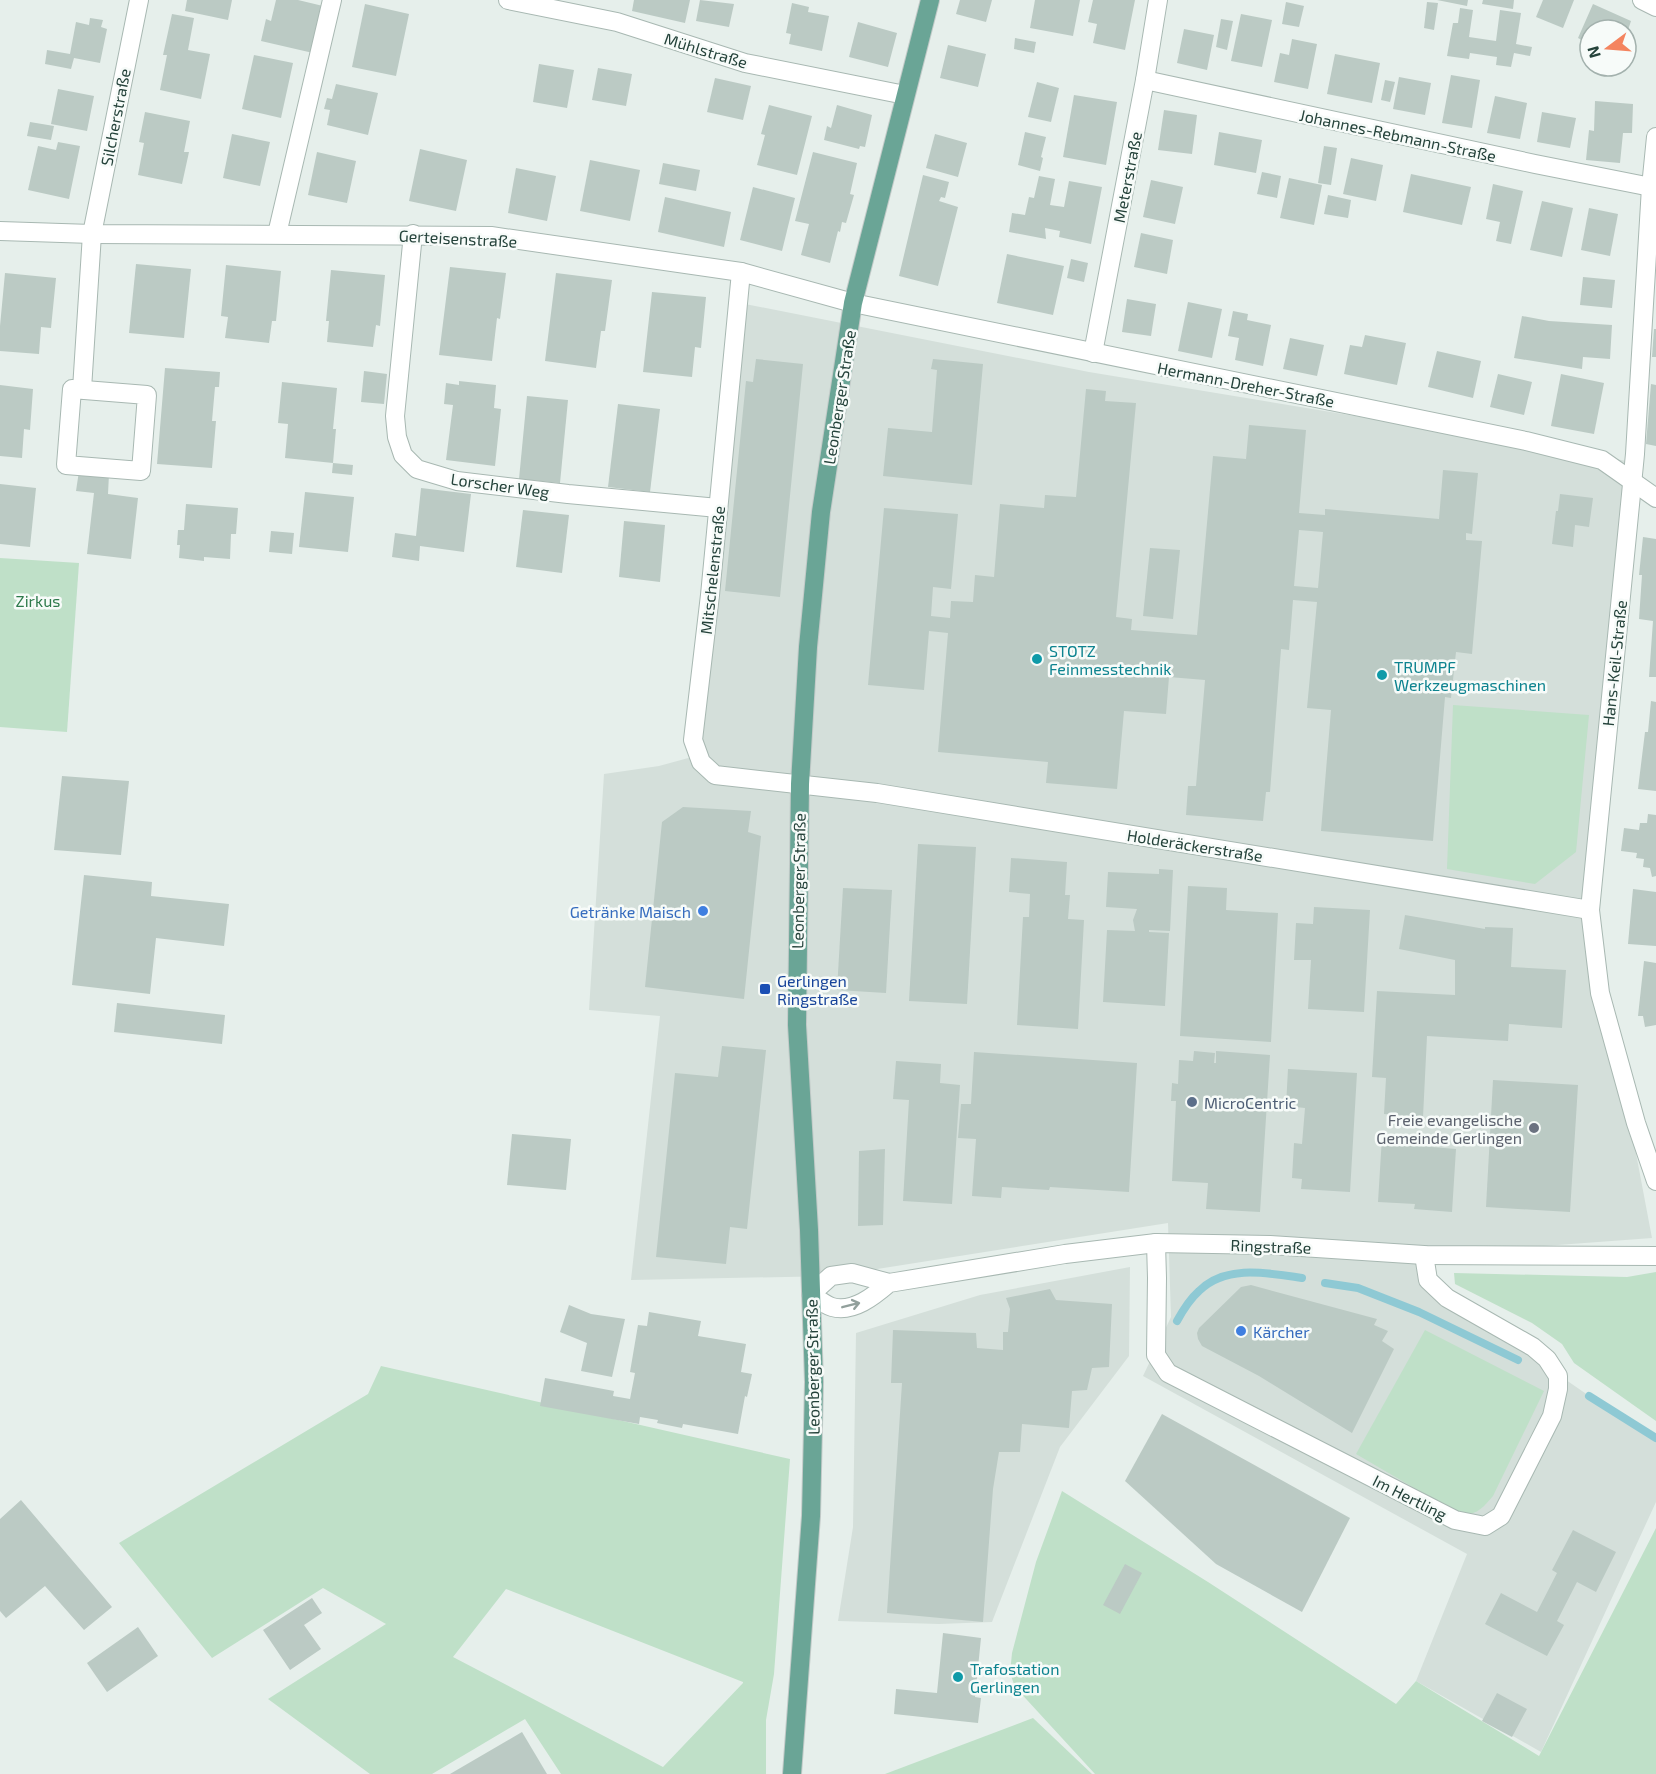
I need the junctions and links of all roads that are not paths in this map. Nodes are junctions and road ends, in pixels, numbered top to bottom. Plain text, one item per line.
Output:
1 (139, 0) edge
2 (332, 0) edge
3 (508, 0) edge
4 (930, 0) edge
5 (1158, 0) edge
6 (1642, 0) edge
7 (1656, 7) edge
8 (1145, 80) junction
9 (905, 95) junction
10 (1656, 137) edge
11 (1651, 187) junction
12 (0, 231) edge
13 (92, 234) junction
14 (277, 234) junction
15 (412, 234) junction
16 (741, 272) junction
17 (854, 303) junction
18 (1093, 353) junction
19 (82, 389) junction
20 (1632, 482) junction
21 (1656, 498) edge
22 (718, 508) junction
23 (800, 784) junction
24 (1590, 910) junction
25 (1656, 1181) edge
26 (1156, 1243) junction
27 (1424, 1255) junction
28 (1656, 1256) edge
29 (889, 1283) junction
30 (811, 1294) junction
31 (792, 1774) edge

1 - 13 street, Silcherstraße
2 - 14 street
3 - 9 street, Mühlstraße
4 - 9 main road, Leonberger Straße
5 - 8 street, Meterstraße
6 - 7 street
8 - 11 street, Johannes-Rebmann-Straße
8 - 18 street, Meterstraße
9 - 17 main road, Leonberger Straße
10 - 11 street, Hans-Keil-Straße
11 - 20 street, Hans-Keil-Straße
12 - 13 street, Gerteisenstraße
13 - 14 street, Gerteisenstraße
13 - 19 street
14 - 15 street, Gerteisenstraße
15 - 16 street, Gerteisenstraße
15 - 22 street, Lorscher Weg
16 - 17 street, Gerteisenstraße
16 - 22 street, Mitschelenstraße
17 - 18 street, Hermann-Dreher-Straße
17 - 23 main road, Leonberger Straße
18 - 20 street, Hermann-Dreher-Straße
19 - 19 street
20 - 21 street, Hermann-Dreher-Straße
20 - 24 street, Hans-Keil-Straße
22 - 23 street, Mitschelenstraße
23 - 24 street, Holderäckerstraße
23 - 30 main road, Leonberger Straße
24 - 25 street, Hans-Keil-Straße
26 - 27 street, Ringstraße
26 - 27 street, Im Hertling
26 - 29 street, Ringstraße
27 - 28 street, Ringstraße
29 - 30 street, Ringstraße
30 -> 29 street, Ringstraße
30 - 31 main road, Leonberger Straße

